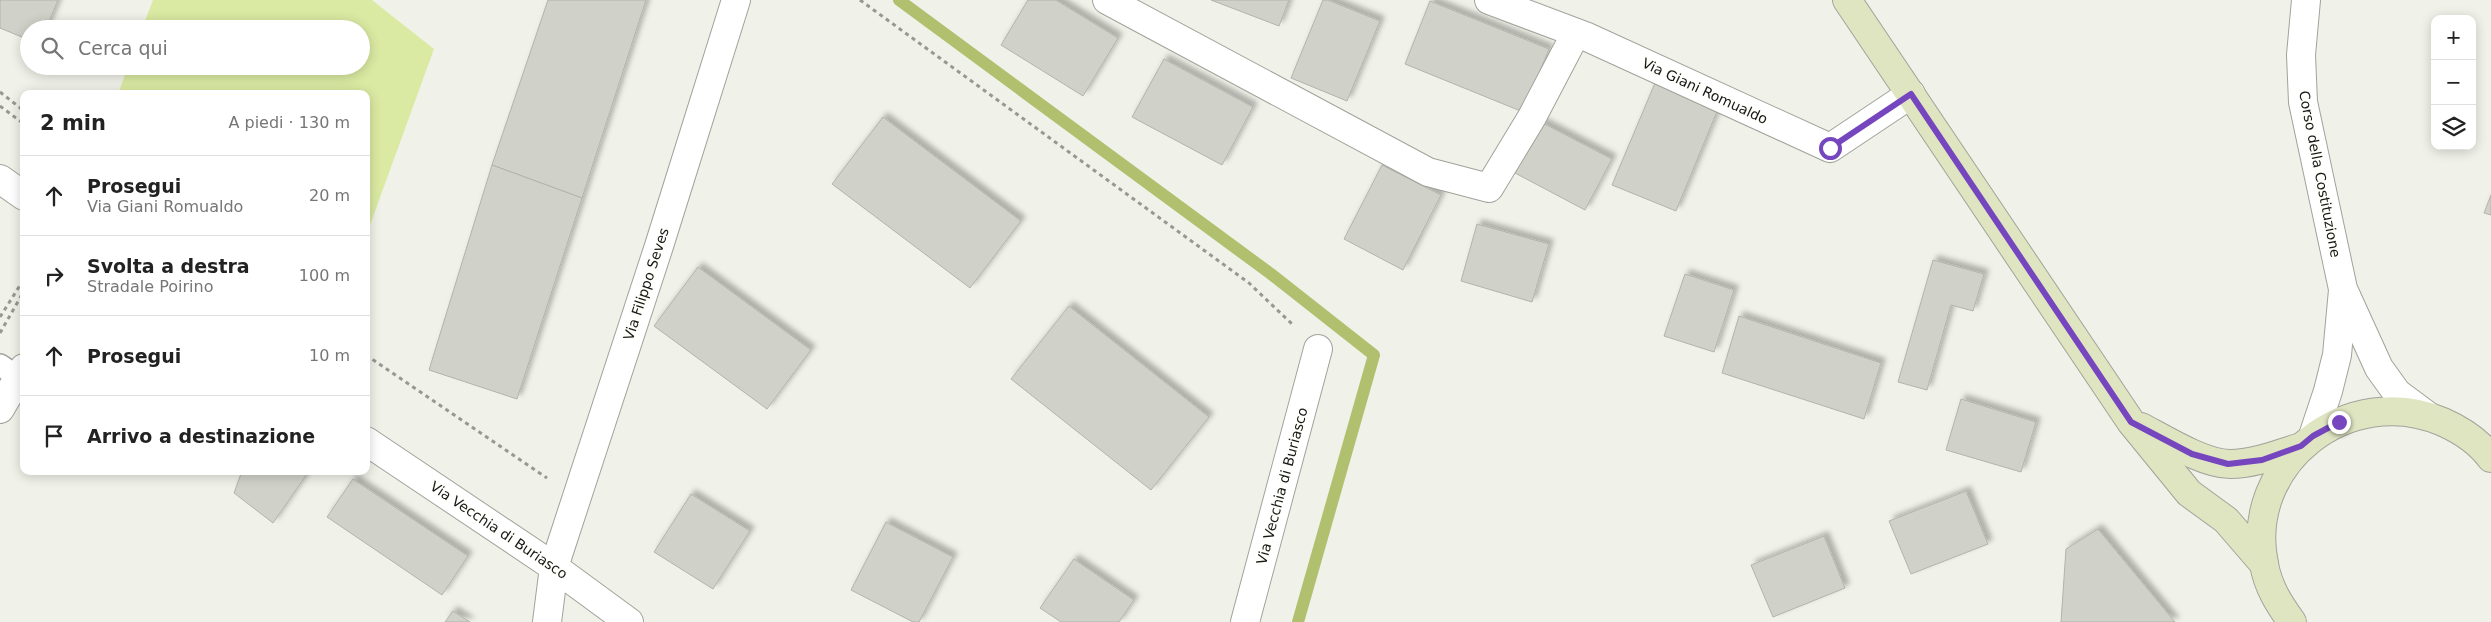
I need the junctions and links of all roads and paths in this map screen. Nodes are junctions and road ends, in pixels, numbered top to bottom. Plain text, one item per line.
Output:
1 (736, 0) edge
2 (860, 0) edge
3 (1107, 0) edge
4 (1489, 0) edge
5 (1848, 0) edge
6 (2306, 0) edge
7 (1576, 32) junction
8 (0, 92) edge
9 (1911, 94) junction
10 (0, 106) edge
11 (20, 108) edge
12 (20, 121) edge
13 (0, 179) edge
14 (20, 193) edge
15 (20, 284) edge
16 (2343, 288) junction
17 (20, 298) edge
18 (0, 317) edge
19 (0, 333) edge
20 (1318, 349) joint
21 (370, 358) edge
22 (14, 370) edge
23 (0, 409) edge
24 (2428, 416) junction
25 (2131, 422) junction
26 (2307, 441) junction
27 (370, 444) edge
28 (2491, 458) edge
29 (576, 498) junction
30 (2264, 564) junction
31 (554, 567) junction
32 (547, 622) edge
33 (629, 622) edge
34 (1246, 622) edge
35 (2292, 622) edge

1 - 29 street, Via Filippo Seves
2 - 20 path
3 - 7 street
4 - 7 street, Via Giani Romualdo
5 - 9 main road
6 - 16 street, Corso della Costituzione
7 - 9 street, Via Giani Romualdo
8 - 11 path
9 - 25 main road
10 - 12 path
13 - 14 street
15 - 18 path
16 - 24 street, Corso della Costituzione
16 - 26 street, Corso della Costituzione
17 - 19 path
20 - 34 street, Via Vecchia di Buriasco
21 - 29 path
22 - 23 street
24 - 26 main road, Corso della Costituzione
24 - 28 main road, Corso della Costituzione
25 - 26 main road
25 - 30 main road
26 - 30 main road, Corso della Costituzione
27 - 31 street, Via Vecchia di Buriasco
29 - 31 street, Via Filippo Seves
30 - 35 main road, Corso della Costituzione
31 - 32 street, Via Filippo Seves
31 - 33 street, Via Vecchia di Buriasco

